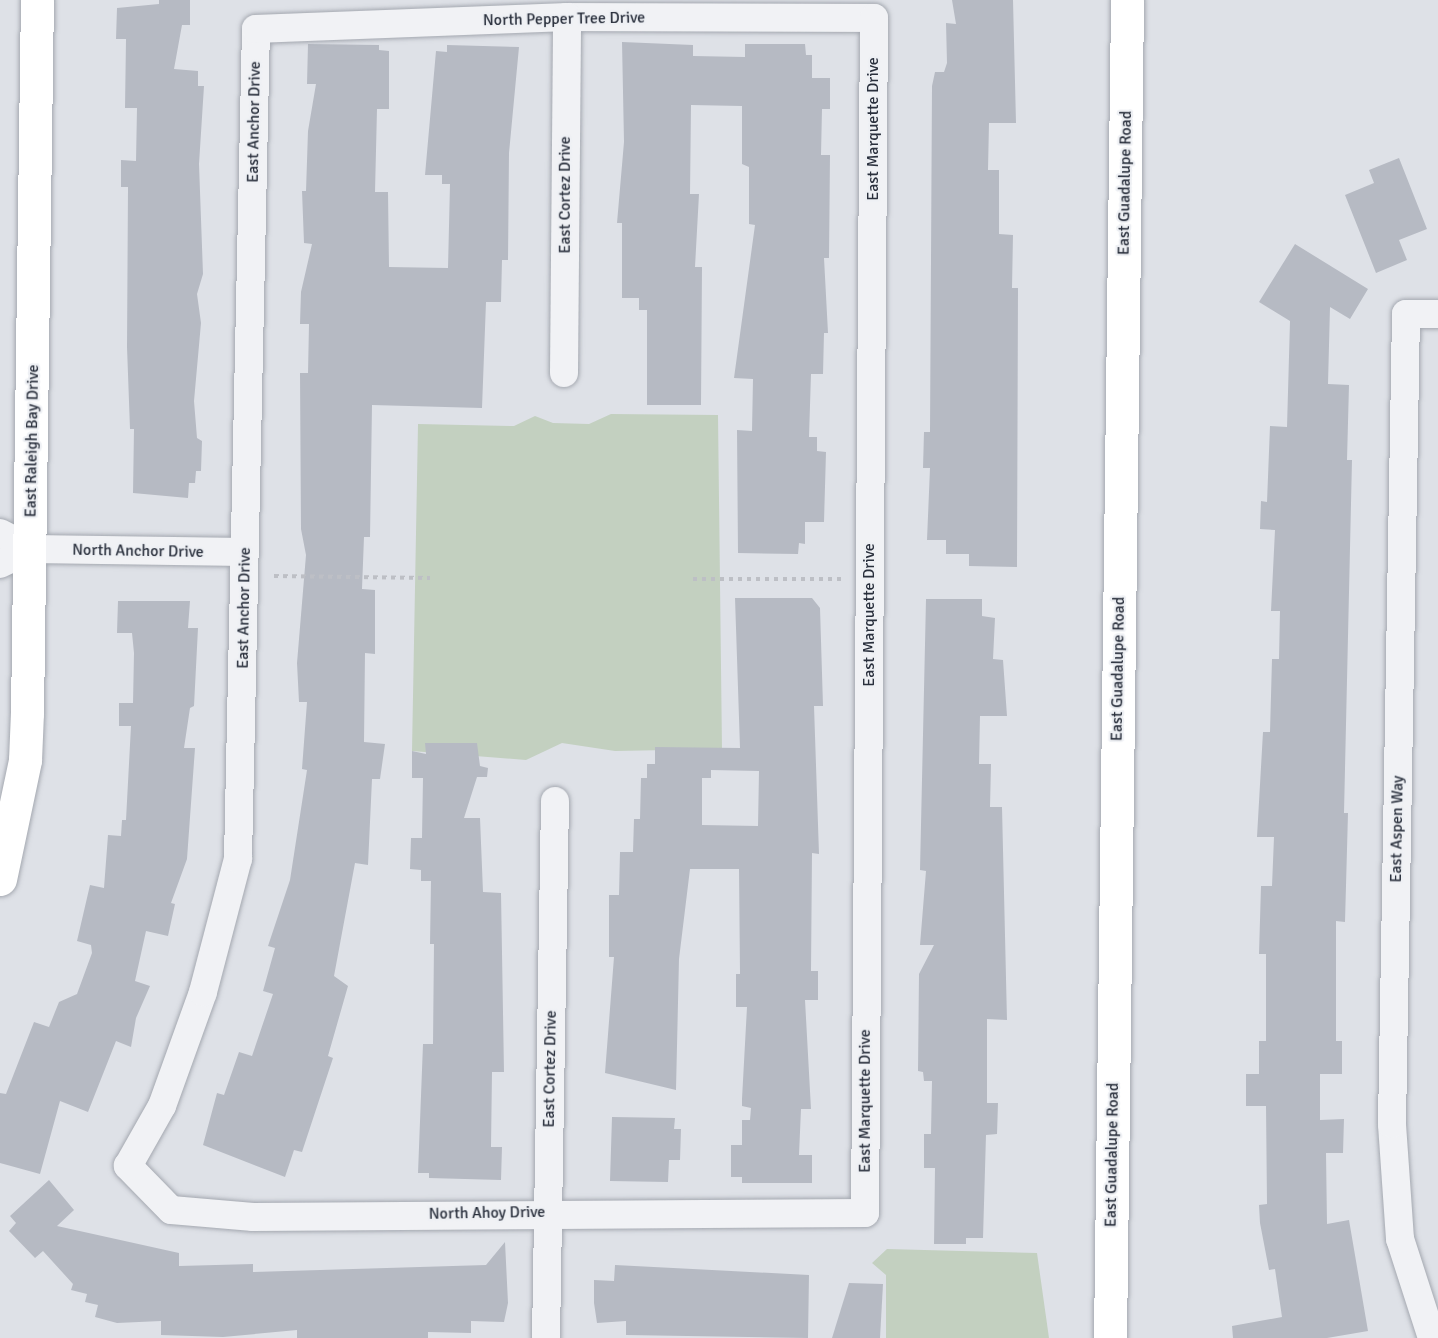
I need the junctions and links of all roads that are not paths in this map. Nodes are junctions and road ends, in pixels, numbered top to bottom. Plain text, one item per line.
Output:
1 (37, 0) edge
2 (1127, 0) edge
3 (567, 17) junction
4 (874, 18) joint
5 (256, 29) joint
6 (1438, 314) edge
7 (564, 373) dead end
8 (0, 533) edge
9 (31, 549) junction
10 (245, 552) junction
11 (0, 564) edge
12 (555, 801) dead end
13 (0, 879) edge
14 (128, 1166) joint
15 (548, 1212) junction
16 (865, 1213) joint
17 (546, 1338) edge
18 (1110, 1338) edge
19 (1432, 1338) edge

1 - 9 main road, East Raleigh Bay Drive
2 - 18 main road, East Guadalupe Road
3 - 4 street, North Pepper Tree Drive
3 - 5 street, North Pepper Tree Drive
3 - 7 street, East Cortez Drive
4 - 16 street, East Marquette Drive
5 - 10 street, East Anchor Drive
6 - 19 street, East Aspen Way
8 - 9 street
9 - 10 street, North Anchor Drive
9 - 11 street
9 - 13 main road, East Raleigh Bay Drive
10 - 14 street, East Anchor Drive
12 - 15 street, East Cortez Drive
14 - 15 street, North Ahoy Drive
15 - 16 street, North Ahoy Drive
15 - 17 street, East Cortez Drive

